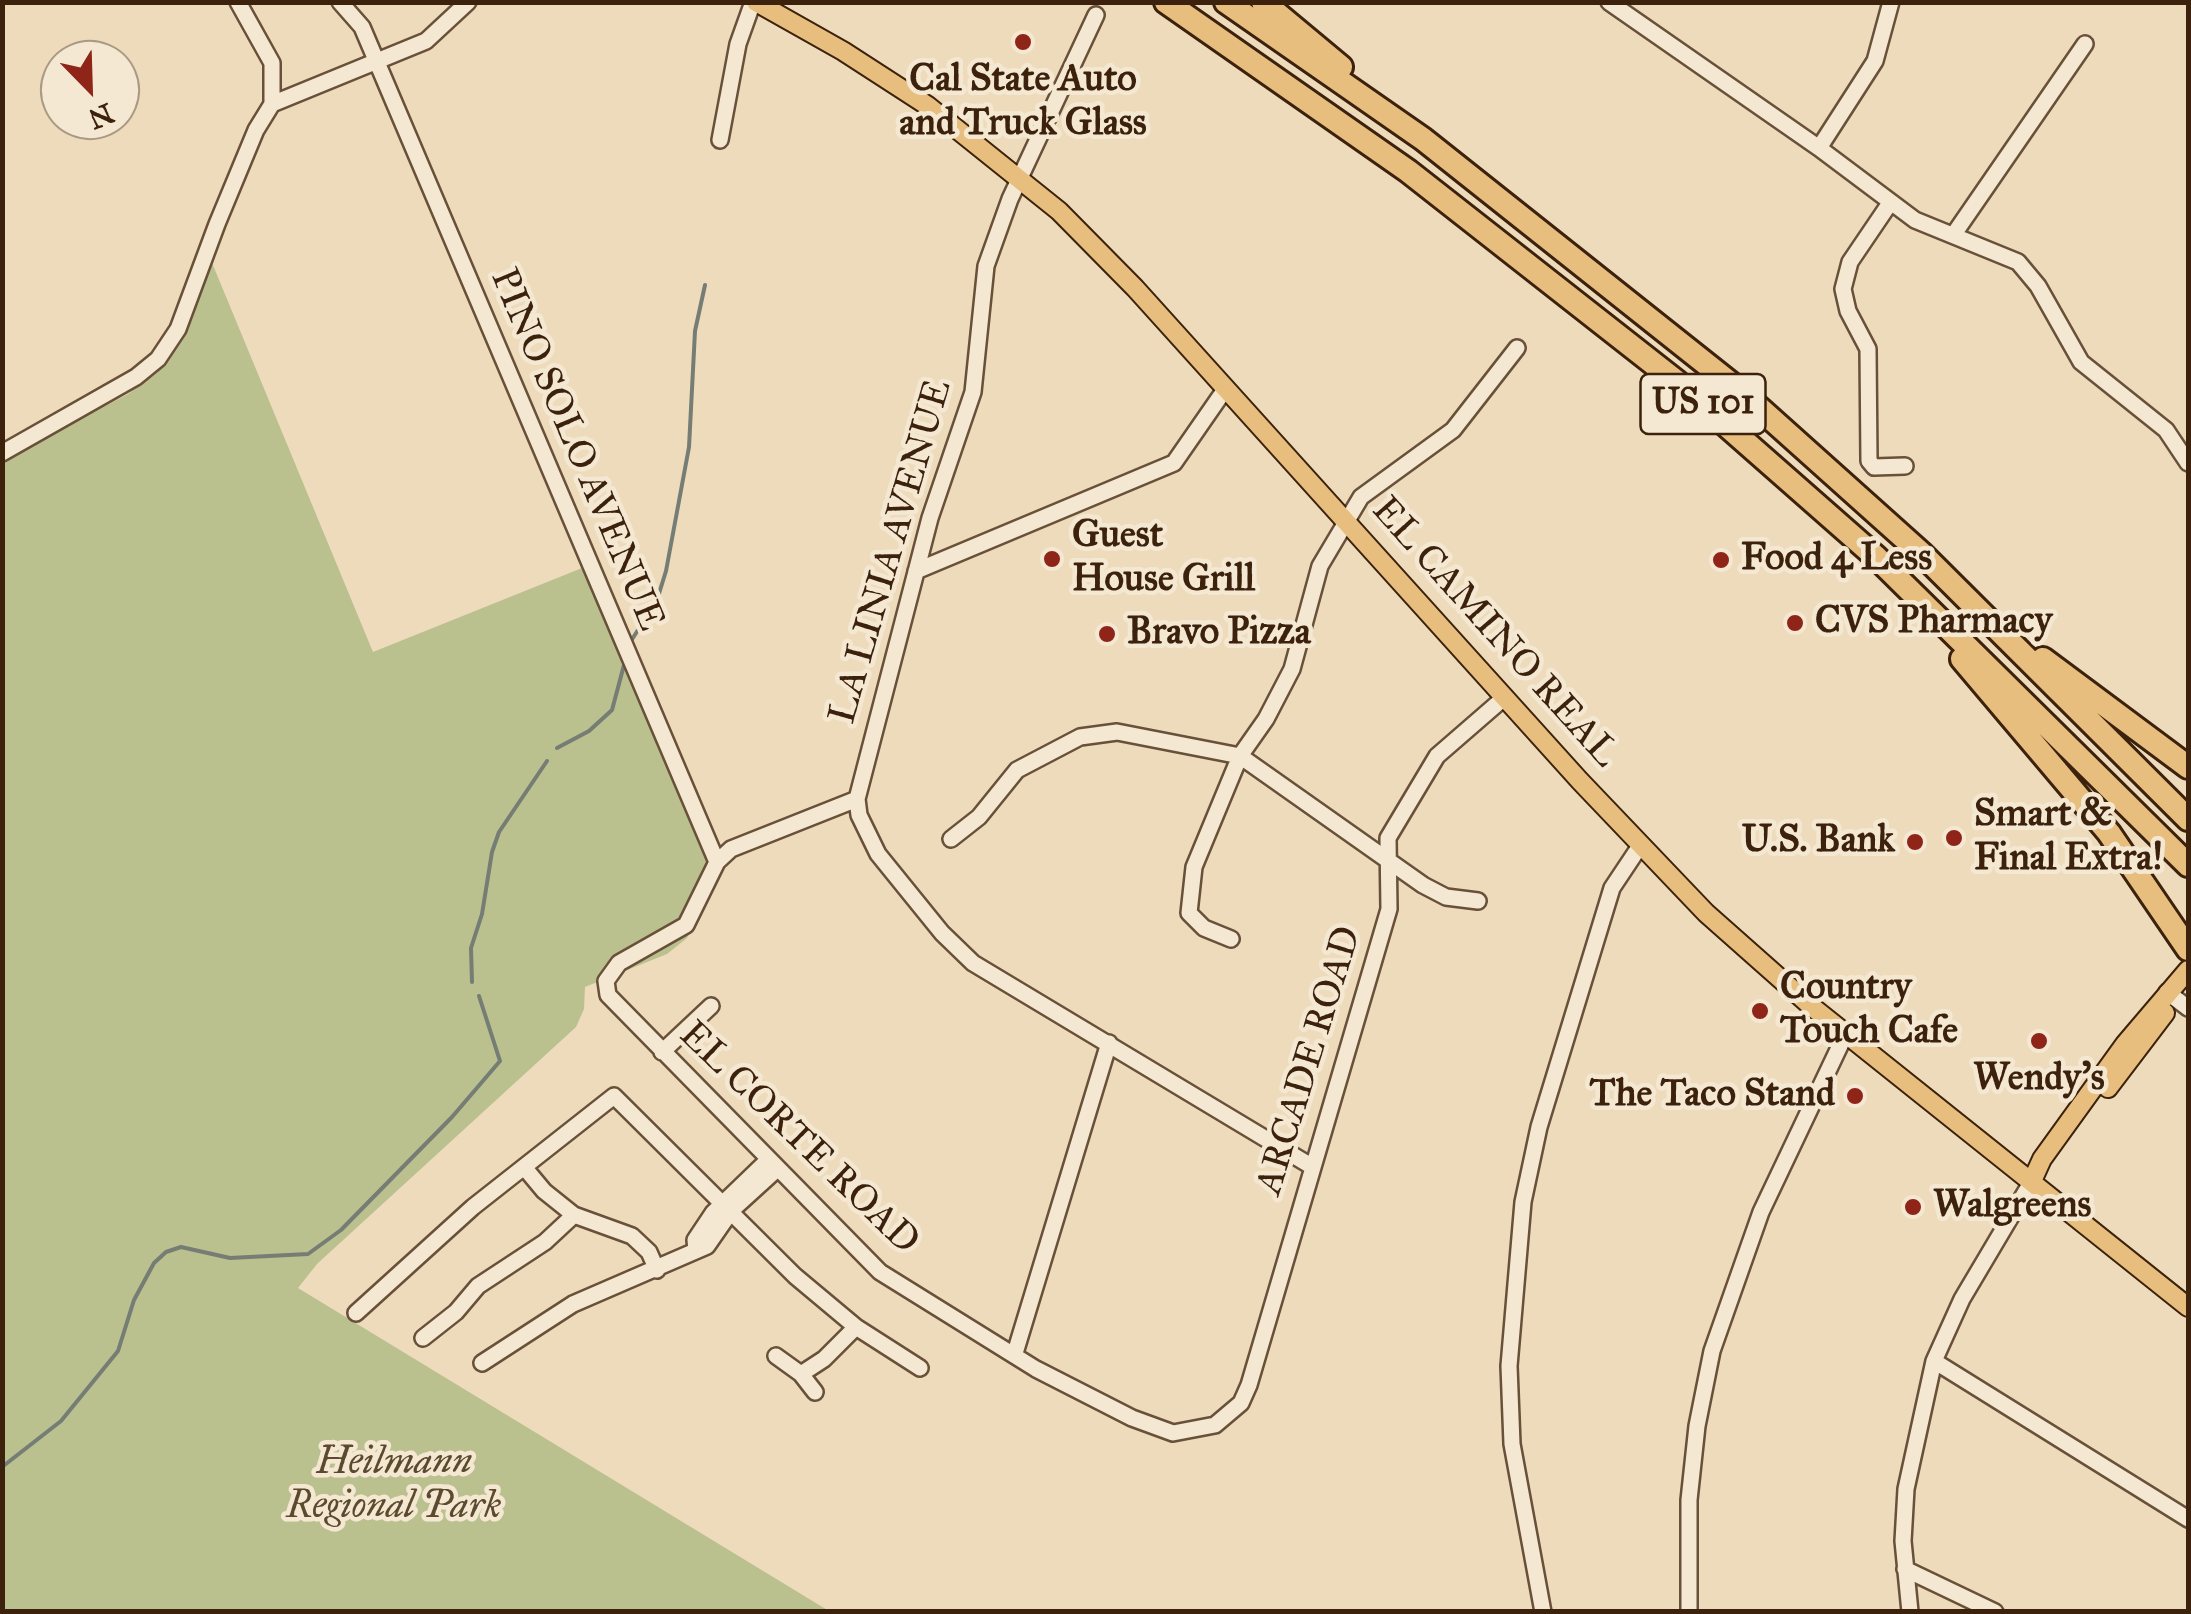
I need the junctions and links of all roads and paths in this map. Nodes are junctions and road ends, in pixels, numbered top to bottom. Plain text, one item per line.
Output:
1 (238, 2) edge
2 (340, 2) edge
3 (468, 2) edge
4 (754, 2) edge
5 (1166, 2) edge
6 (1226, 2) edge
7 (1263, 2) edge
8 (1608, 2) edge
9 (1891, 2) edge
10 (1096, 15) dead end
11 (2086, 44) dead end
12 (375, 63) junction
13 (272, 104) junction
14 (1423, 138) junction
15 (720, 140) dead end
16 (1819, 148) junction
17 (1021, 178) junction
18 (1890, 202) junction
19 (1954, 234) junction
20 (1516, 348) dead end
21 (1226, 388) junction
22 (2, 453) edge
23 (2188, 463) edge
24 (1904, 466) dead end
25 (1346, 520) junction
26 (1876, 557) junction
27 (916, 571) junction
28 (2007, 636) junction
29 (1505, 697) junction
30 (1240, 756) junction
31 (2188, 767) edge
32 (857, 798) junction
33 (2188, 819) edge
34 (952, 838) dead end
35 (1640, 846) junction
36 (1388, 856) junction
37 (717, 862) junction
38 (2188, 865) edge
39 (1478, 902) dead end
40 (1231, 939) dead end
41 (2188, 949) edge
42 (2188, 973) edge
43 (2177, 999) edge
44 (711, 1006) dead end
45 (1846, 1033) junction
46 (1109, 1043) junction
47 (662, 1052) junction
48 (772, 1166) junction
49 (1312, 1166) junction
50 (524, 1167) junction
51 (2032, 1182) junction
52 (728, 1206) junction
53 (574, 1215) junction
54 (656, 1270) junction
55 (2188, 1307) edge
56 (356, 1313) dead end
57 (856, 1327) junction
58 (423, 1338) dead end
59 (1015, 1353) junction
60 (776, 1356) dead end
61 (1934, 1361) junction
62 (482, 1363) dead end
63 (920, 1368) dead end
64 (801, 1374) junction
65 (815, 1392) dead end
66 (1173, 1433) joint
67 (2188, 1519) edge
68 (1904, 1568) junction
69 (1544, 1612) edge
70 (1689, 1612) edge
71 (1910, 1612) edge
72 (1994, 1612) edge

1 - 13 street
2 - 12 street, PINO SOLO AVENUE
3 - 12 street
4 - 15 street
4 - 17 main road, EL CAMINO REAL
5 - 26 highway, US 101
6 - 14 highway, US 101
7 - 14 highway
8 - 16 street
9 - 16 street
10 - 17 street, LA LINIA AVENUE
11 - 19 street
12 - 13 street
12 - 37 street, PINO SOLO AVENUE
13 - 22 street
14 - 28 highway, US 101
16 - 18 street
17 - 21 main road, EL CAMINO REAL
17 - 27 street, LA LINIA AVENUE
18 - 19 street
18 - 24 street
19 - 23 street
20 - 25 street
21 - 25 main road, EL CAMINO REAL
21 - 27 street
25 - 29 main road, EL CAMINO REAL
25 - 30 street
26 - 38 highway, US 101
26 - 41 highway
27 - 32 street, LA LINIA AVENUE
28 - 31 highway
28 - 33 highway, US 101
29 - 35 main road, EL CAMINO REAL
29 - 36 street, ARCADE ROAD
30 - 34 street
30 - 36 street
30 - 40 street
32 - 37 street
32 - 46 street
35 - 45 main road, EL CAMINO REAL
35 - 69 street
36 - 39 street
36 - 49 street, ARCADE ROAD
37 - 47 street, EL CORTE ROAD
42 - 43 main road
43 - 51 main road
44 - 47 street
45 - 51 main road, EL CAMINO REAL
45 - 70 street
46 - 49 street
46 - 59 street
47 - 48 street, EL CORTE ROAD
48 - 52 street
48 - 59 street, EL CORTE ROAD
49 - 66 street, ARCADE ROAD
50 - 52 street
50 - 53 street
50 - 56 street
51 - 55 main road, EL CAMINO REAL
51 - 61 street
52 - 54 street
52 - 57 street
53 - 54 street
53 - 58 street
54 - 62 street
57 - 63 street
57 - 64 street
59 - 66 street, EL CORTE ROAD
60 - 64 street
61 - 67 street
61 - 68 street
64 - 65 street
68 - 71 street
68 - 72 street

